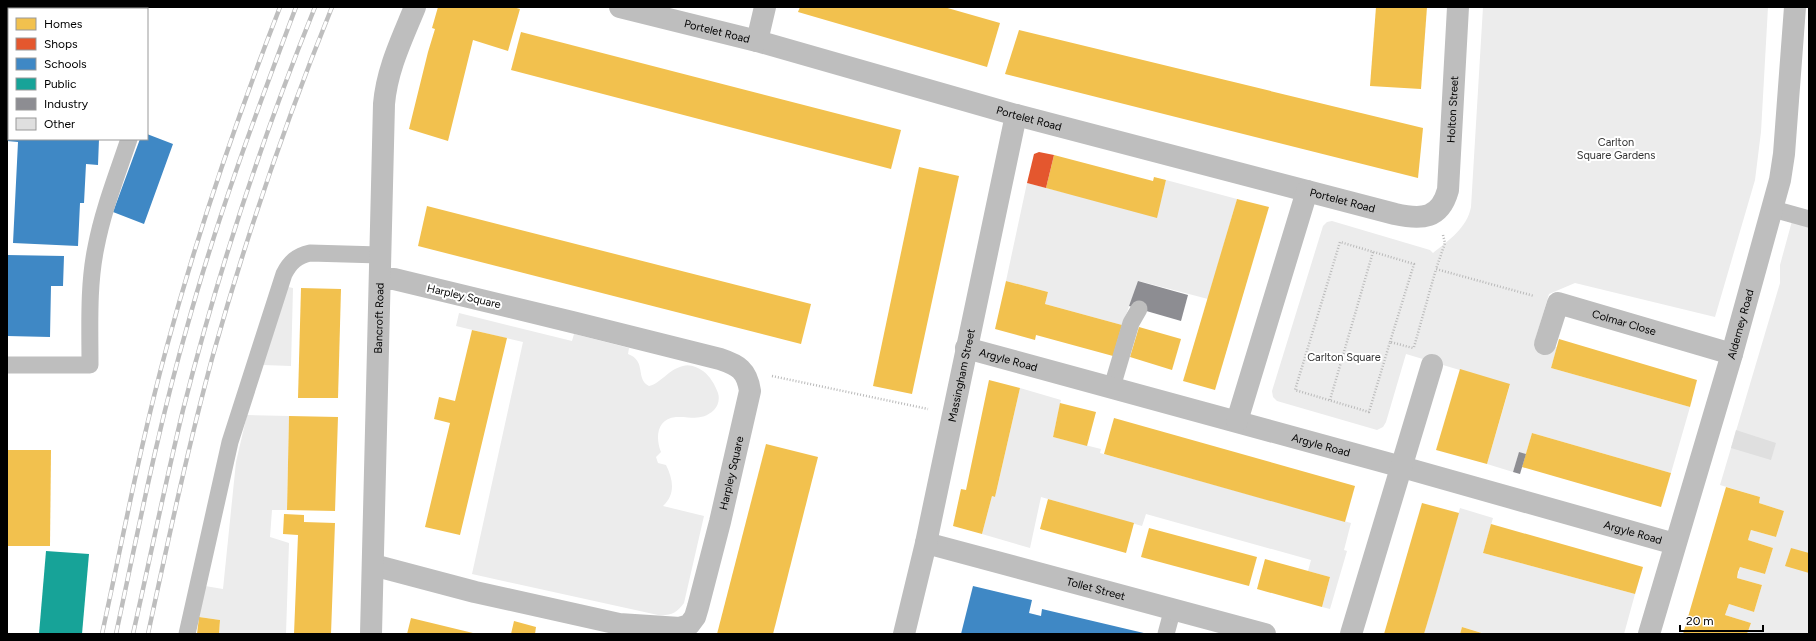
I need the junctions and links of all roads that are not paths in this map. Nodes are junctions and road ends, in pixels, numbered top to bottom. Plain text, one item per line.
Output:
1 (415, 7) edge
2 (620, 7) edge
3 (765, 7) edge
4 (1458, 7) edge
5 (1795, 7) edge
6 (757, 41) junction
7 (1016, 115) junction
8 (129, 140) edge
9 (1307, 191) junction
10 (1774, 208) junction
11 (1438, 210) joint
12 (1809, 219) edge
13 (380, 255) junction
14 (380, 279) junction
15 (1139, 309) dead end
16 (1546, 344) dead end
17 (966, 348) junction
18 (1732, 354) junction
19 (7, 364) edge
20 (1432, 365) road end
21 (1112, 387) junction
22 (1237, 421) junction
23 (1402, 467) junction
24 (926, 543) junction
25 (1676, 544) junction
26 (373, 565) junction
27 (1173, 608) junction
28 (618, 629) edge
29 (187, 634) edge
30 (371, 634) edge
31 (904, 634) edge
32 (1166, 634) edge
33 (1265, 634) edge
34 (1351, 634) edge
35 (1649, 634) edge

1 - 13 street, Bancroft Road
2 - 6 street, Portelet Road
3 - 6 street
4 - 11 street, Holton Street
5 - 10 street, Alderney Road
6 - 7 street, Portelet Road
7 - 9 street, Portelet Road
7 - 17 street, Massingham Street
8 - 19 lane
9 - 11 street, Portelet Road
9 - 22 street
10 - 12 lane
10 - 18 street, Alderney Road
13 - 14 street, Bancroft Road
13 - 29 lane
14 - 26 street, Bancroft Road
14 - 28 street, Harpley Square
15 - 21 lane
16 - 18 street, Colmar Close
17 - 21 street, Argyle Road
17 - 24 street, Massingham Street
18 - 25 street, Alderney Road
20 - 23 street
21 - 22 street, Argyle Road
22 - 23 street, Argyle Road
23 - 25 street, Argyle Road
23 - 34 street
24 - 27 street, Tollet Street
24 - 31 street, Massingham Street
25 - 35 street, Alderney Road
26 - 28 street, Harpley Square
26 - 30 street, Bancroft Road
27 - 32 lane
27 - 33 street, Tollet Street

